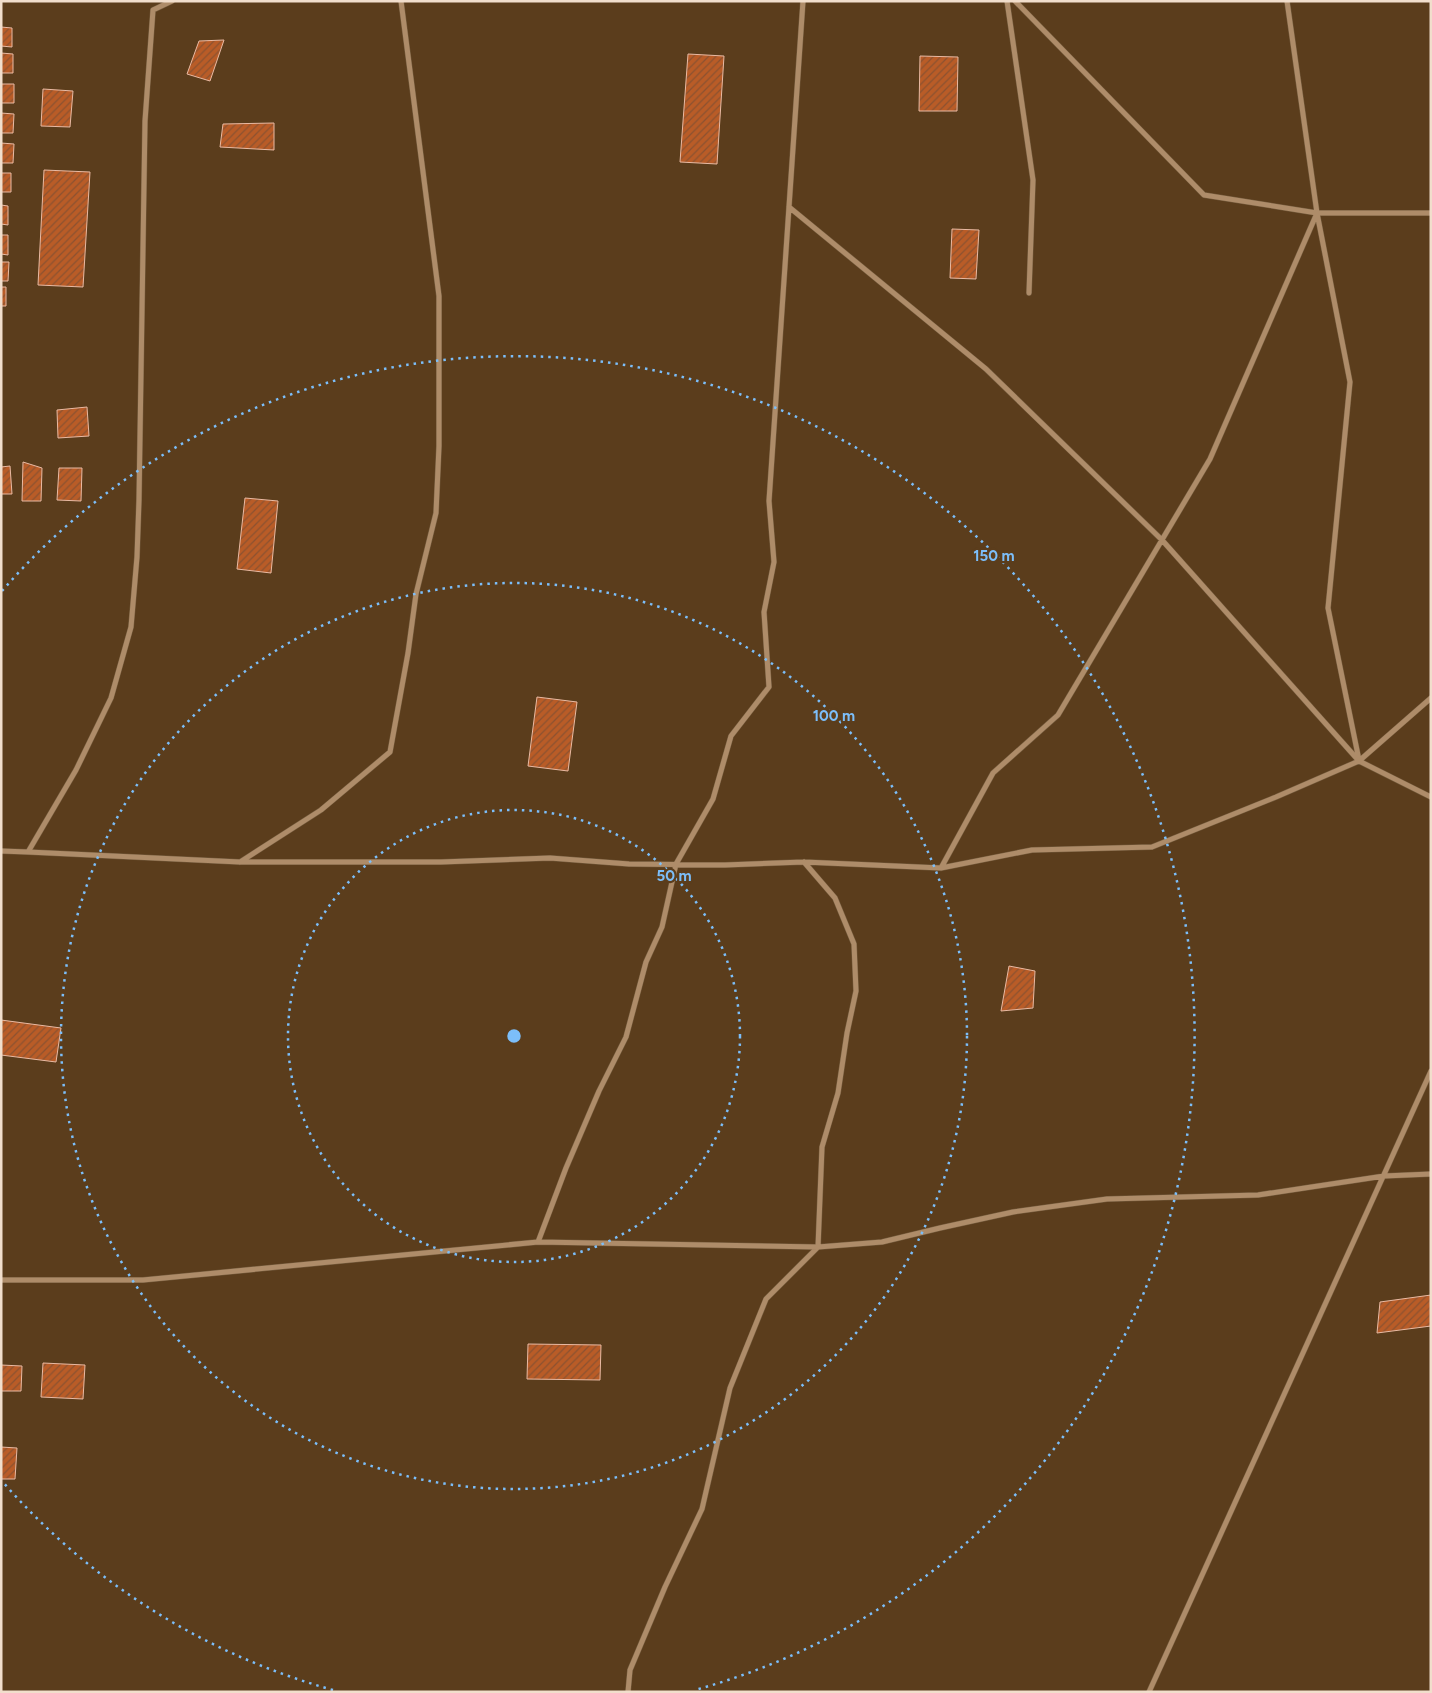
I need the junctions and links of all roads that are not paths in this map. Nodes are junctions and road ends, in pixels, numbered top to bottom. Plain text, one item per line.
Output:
1 (172, 1) edge
2 (401, 1) edge
3 (803, 1) edge
4 (1007, 1) edge
5 (1015, 1) edge
6 (1287, 1) edge
7 (789, 207) junction
8 (1317, 213) junction
9 (1431, 213) edge
10 (1029, 293) dead end
11 (1162, 540) junction
12 (1431, 698) edge
13 (1360, 761) junction
14 (1431, 797) edge
15 (1, 851) edge
16 (28, 852) junction
17 (240, 862) junction
18 (804, 862) junction
19 (676, 864) junction
20 (941, 868) junction
21 (1431, 1071) edge
22 (1431, 1174) edge
23 (1384, 1176) junction
24 (538, 1242) junction
25 (818, 1247) junction
26 (1, 1280) edge
27 (628, 1692) edge
28 (1150, 1692) edge

1 - 16 street
2 - 17 street
3 - 7 street
4 - 10 street
5 - 8 street
6 - 8 street
7 - 11 street
7 - 19 street
8 - 9 street
8 - 11 street
8 - 13 street
11 - 13 street
11 - 20 street
12 - 13 street
13 - 14 street
13 - 20 street
15 - 16 street
16 - 17 street
17 - 19 street
18 - 19 street
18 - 20 street
18 - 25 street
19 - 24 street
21 - 23 street
22 - 23 street
23 - 25 street
23 - 28 street
24 - 25 street
24 - 26 street
25 - 27 street

